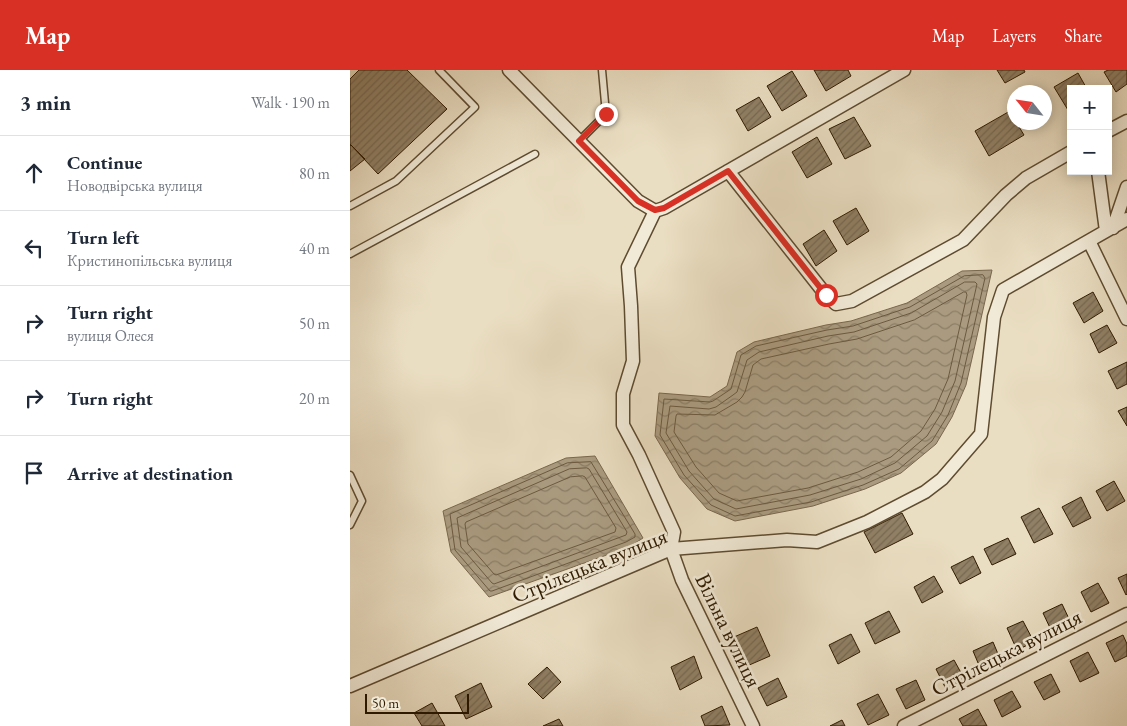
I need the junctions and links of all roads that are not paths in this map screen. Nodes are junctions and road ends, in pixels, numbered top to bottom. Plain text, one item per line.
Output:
1 (439, 70) edge
2 (510, 70) edge
3 (602, 70) edge
4 (904, 70) edge
5 (1127, 121) edge
6 (1110, 130) edge
7 (579, 141) junction
8 (535, 154) dead end
9 (1067, 154) edge
10 (728, 171) junction
11 (1099, 175) edge
12 (1127, 187) edge
13 (350, 206) edge
14 (655, 210) junction
15 (1127, 219) edge
16 (1110, 230) junction
17 (1089, 241) junction
18 (350, 254) edge
19 (1127, 320) edge
20 (350, 475) edge
21 (350, 525) edge
22 (671, 549) junction
23 (1127, 614) edge
24 (350, 686) edge
25 (753, 726) edge
26 (904, 726) edge

1 - 13 lane
2 - 7 street
3 - 7 lane
4 - 10 street
5 - 6 street
7 - 14 street
8 - 18 lane
9 - 10 street
10 - 14 street
11 - 16 street
12 - 16 street
14 - 22 street, Вільна вулиця
15 - 16 street, Стрілецька вулиця
16 - 17 street, Стрілецька вулиця
17 - 19 street
17 - 22 street, Стрілецька вулиця
20 - 21 lane
22 - 24 street, Стрілецька вулиця
22 - 25 street, Вільна вулиця
23 - 26 street, Стрілецька вулиця

